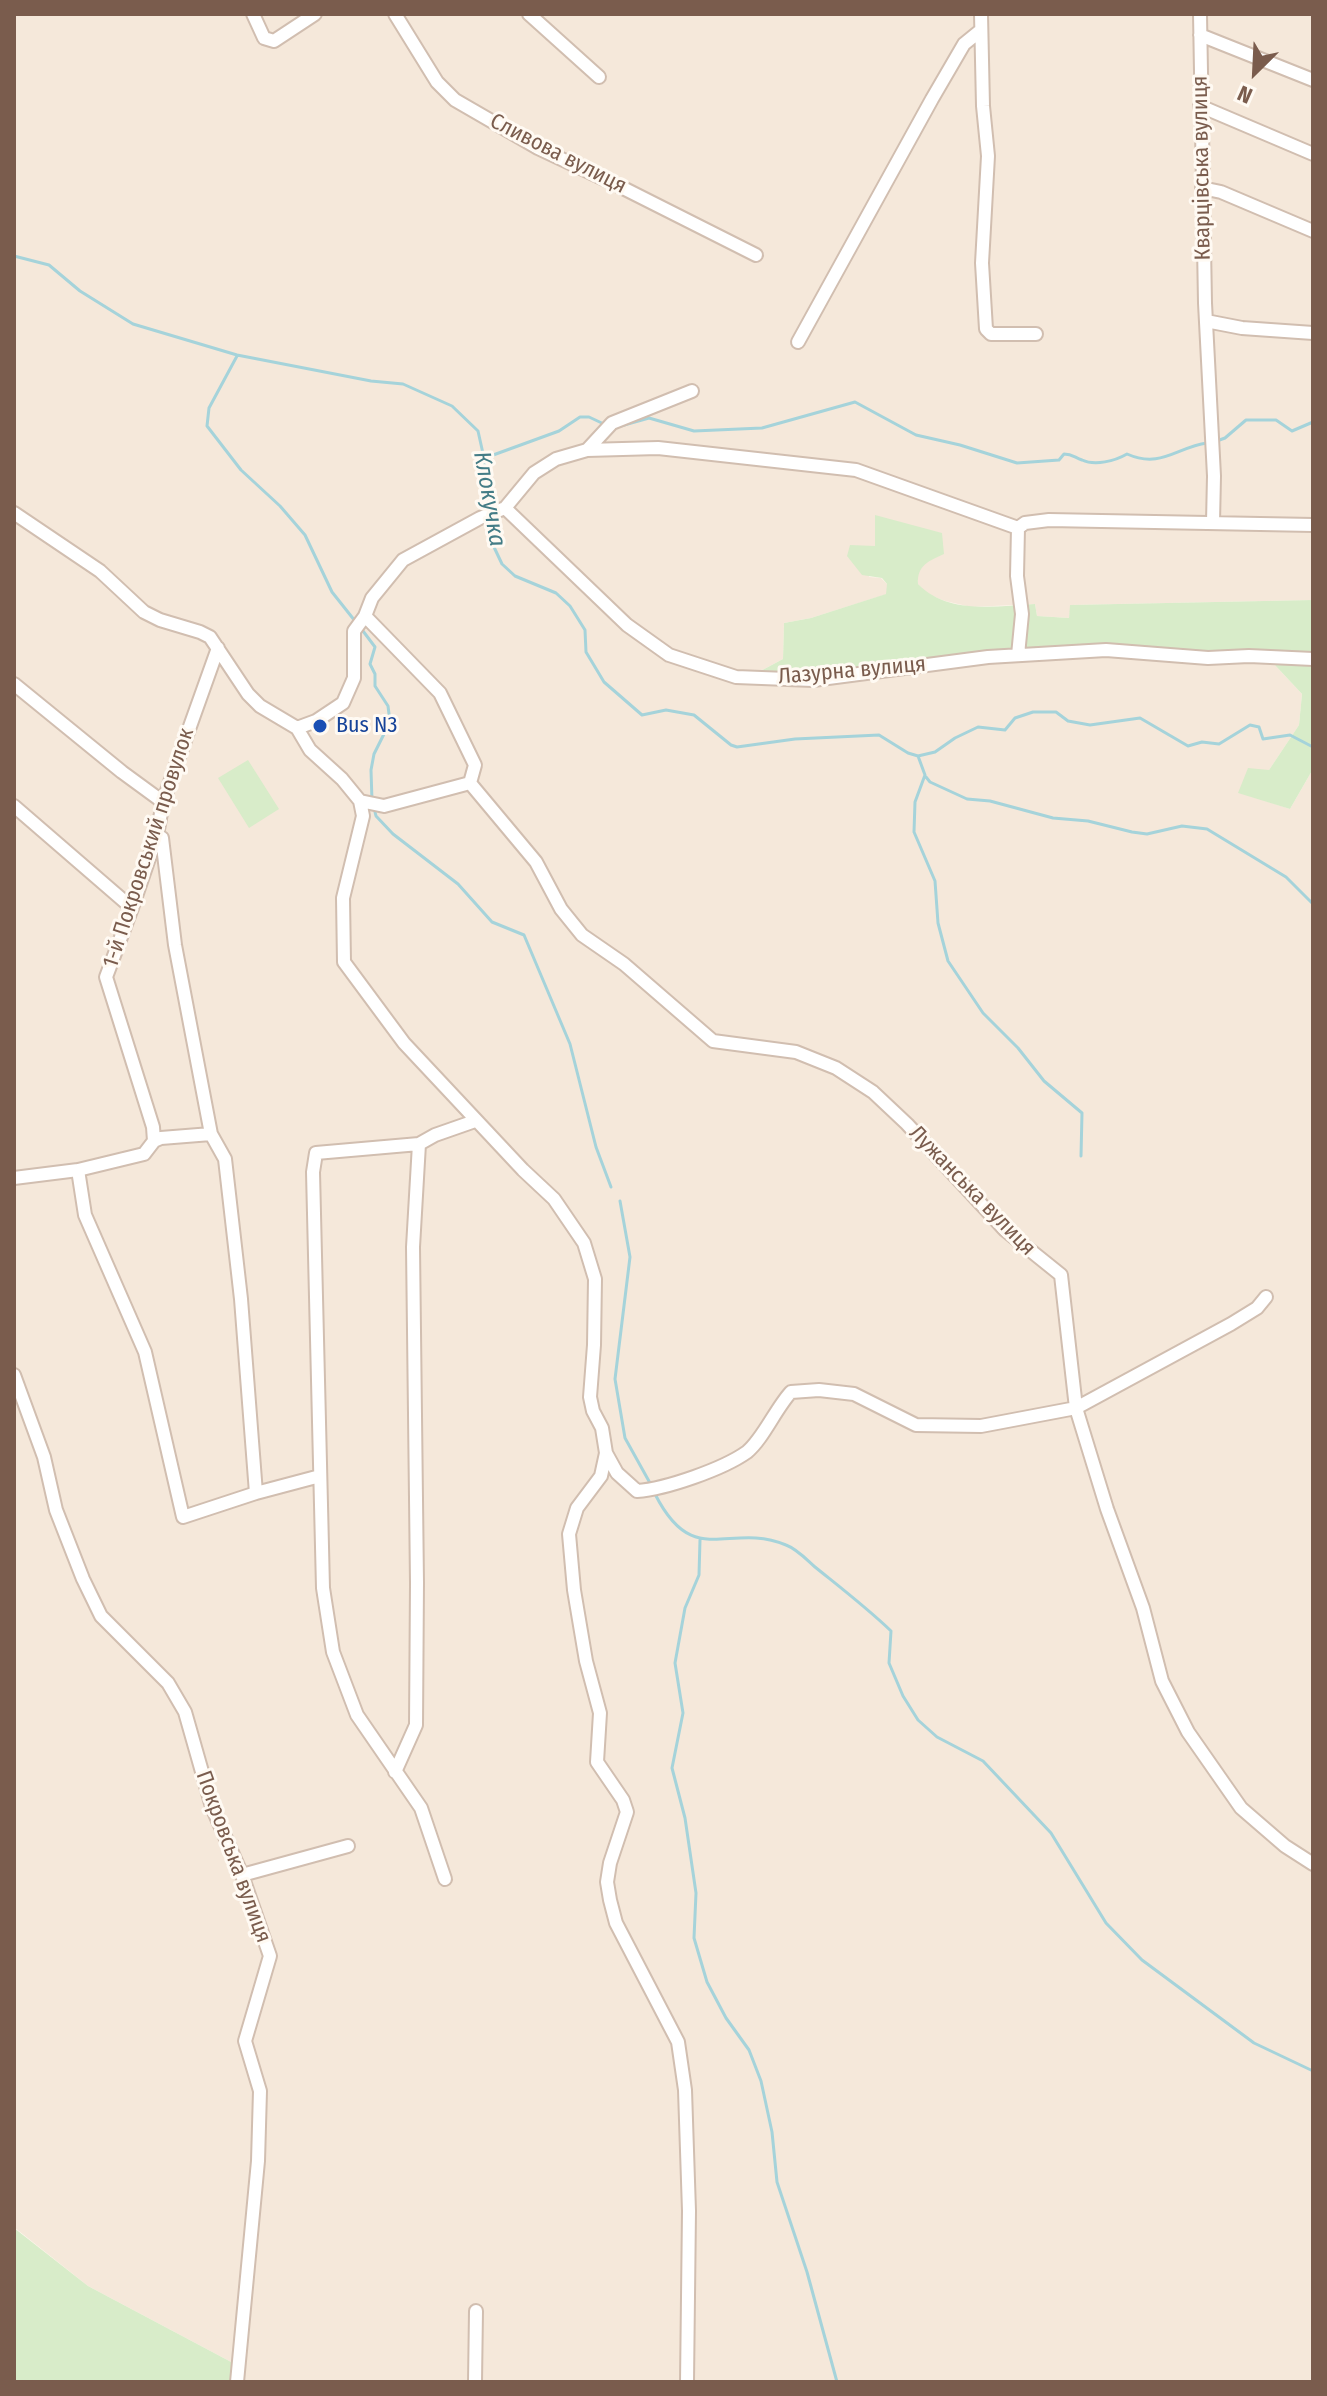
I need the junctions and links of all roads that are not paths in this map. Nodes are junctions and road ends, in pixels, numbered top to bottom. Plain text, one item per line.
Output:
1 (253, 14) edge
2 (315, 14) edge
3 (395, 14) edge
4 (529, 14) edge
5 (981, 14) edge
6 (1200, 14) edge
7 (980, 31) junction
8 (1200, 35) junction
9 (599, 77) dead end
10 (1313, 80) edge
11 (1200, 106) junction
12 (1313, 154) edge
13 (1202, 188) junction
14 (1313, 231) edge
15 (756, 255) dead end
16 (1206, 321) junction
17 (1313, 333) edge
18 (1036, 334) dead end
19 (798, 342) dead end
20 (692, 391) dead end
21 (587, 450) junction
22 (499, 510) junction
23 (14, 513) edge
24 (1213, 522) junction
25 (1313, 525) edge
26 (1018, 528) junction
27 (359, 622) junction
28 (218, 648) junction
29 (1018, 655) junction
30 (1313, 659) edge
31 (14, 684) edge
32 (297, 728) junction
33 (470, 783) junction
34 (163, 802) junction
35 (365, 803) junction
36 (14, 806) edge
37 (157, 835) junction
38 (132, 908) junction
39 (475, 1121) junction
40 (211, 1134) junction
41 (154, 1141) junction
42 (419, 1144) junction
43 (78, 1170) junction
44 (14, 1178) edge
45 (1266, 1297) dead end
46 (14, 1375) edge
47 (1076, 1408) junction
48 (606, 1453) junction
49 (320, 1476) junction
50 (256, 1493) junction
51 (395, 1772) junction
52 (348, 1846) dead end
53 (1313, 1864) edge
54 (242, 1875) junction
55 (445, 1879) dead end
56 (476, 2311) dead end
57 (237, 2382) edge
58 (475, 2382) edge
59 (687, 2382) edge

1 - 2 street
3 - 15 street, Сливова вулиця
4 - 9 street
5 - 7 street
6 - 8 street, Кварцівська вулиця
7 - 18 street
7 - 19 street
8 - 10 street
8 - 11 street, Кварцівська вулиця
11 - 12 street
11 - 13 street, Кварцівська вулиця
13 - 14 street
13 - 16 street, Кварцівська вулиця
16 - 17 street
16 - 24 street, Кварцівська вулиця
20 - 21 street
21 - 22 street
21 - 26 street
22 - 27 street
22 - 29 street, Лазурна вулиця
23 - 28 street
24 - 25 street
24 - 26 street
26 - 29 street
27 - 32 street
27 - 33 street
28 - 32 street
28 - 34 street, 1-й Покровський провулок
29 - 30 street, Лазурна вулиця
31 - 34 street
32 - 35 street
33 - 35 street
33 - 47 street, Лужанська вулиця
34 - 37 street, 1-й Покровський провулок
35 - 39 street
36 - 38 street
37 - 38 street, 1-й Покровський провулок
37 - 40 street
38 - 41 street, 1-й Покровський провулок
39 - 42 street
39 - 48 street
40 - 41 street
40 - 50 street
41 - 43 street
42 - 49 street
42 - 51 street
43 - 44 street
43 - 50 street
45 - 47 street
46 - 54 street, Покровська вулиця
47 - 48 street
47 - 53 street, Лужанська вулиця
48 - 59 street
49 - 50 street
49 - 51 street
51 - 55 street
52 - 54 street
54 - 57 street, Покровська вулиця
56 - 58 street

